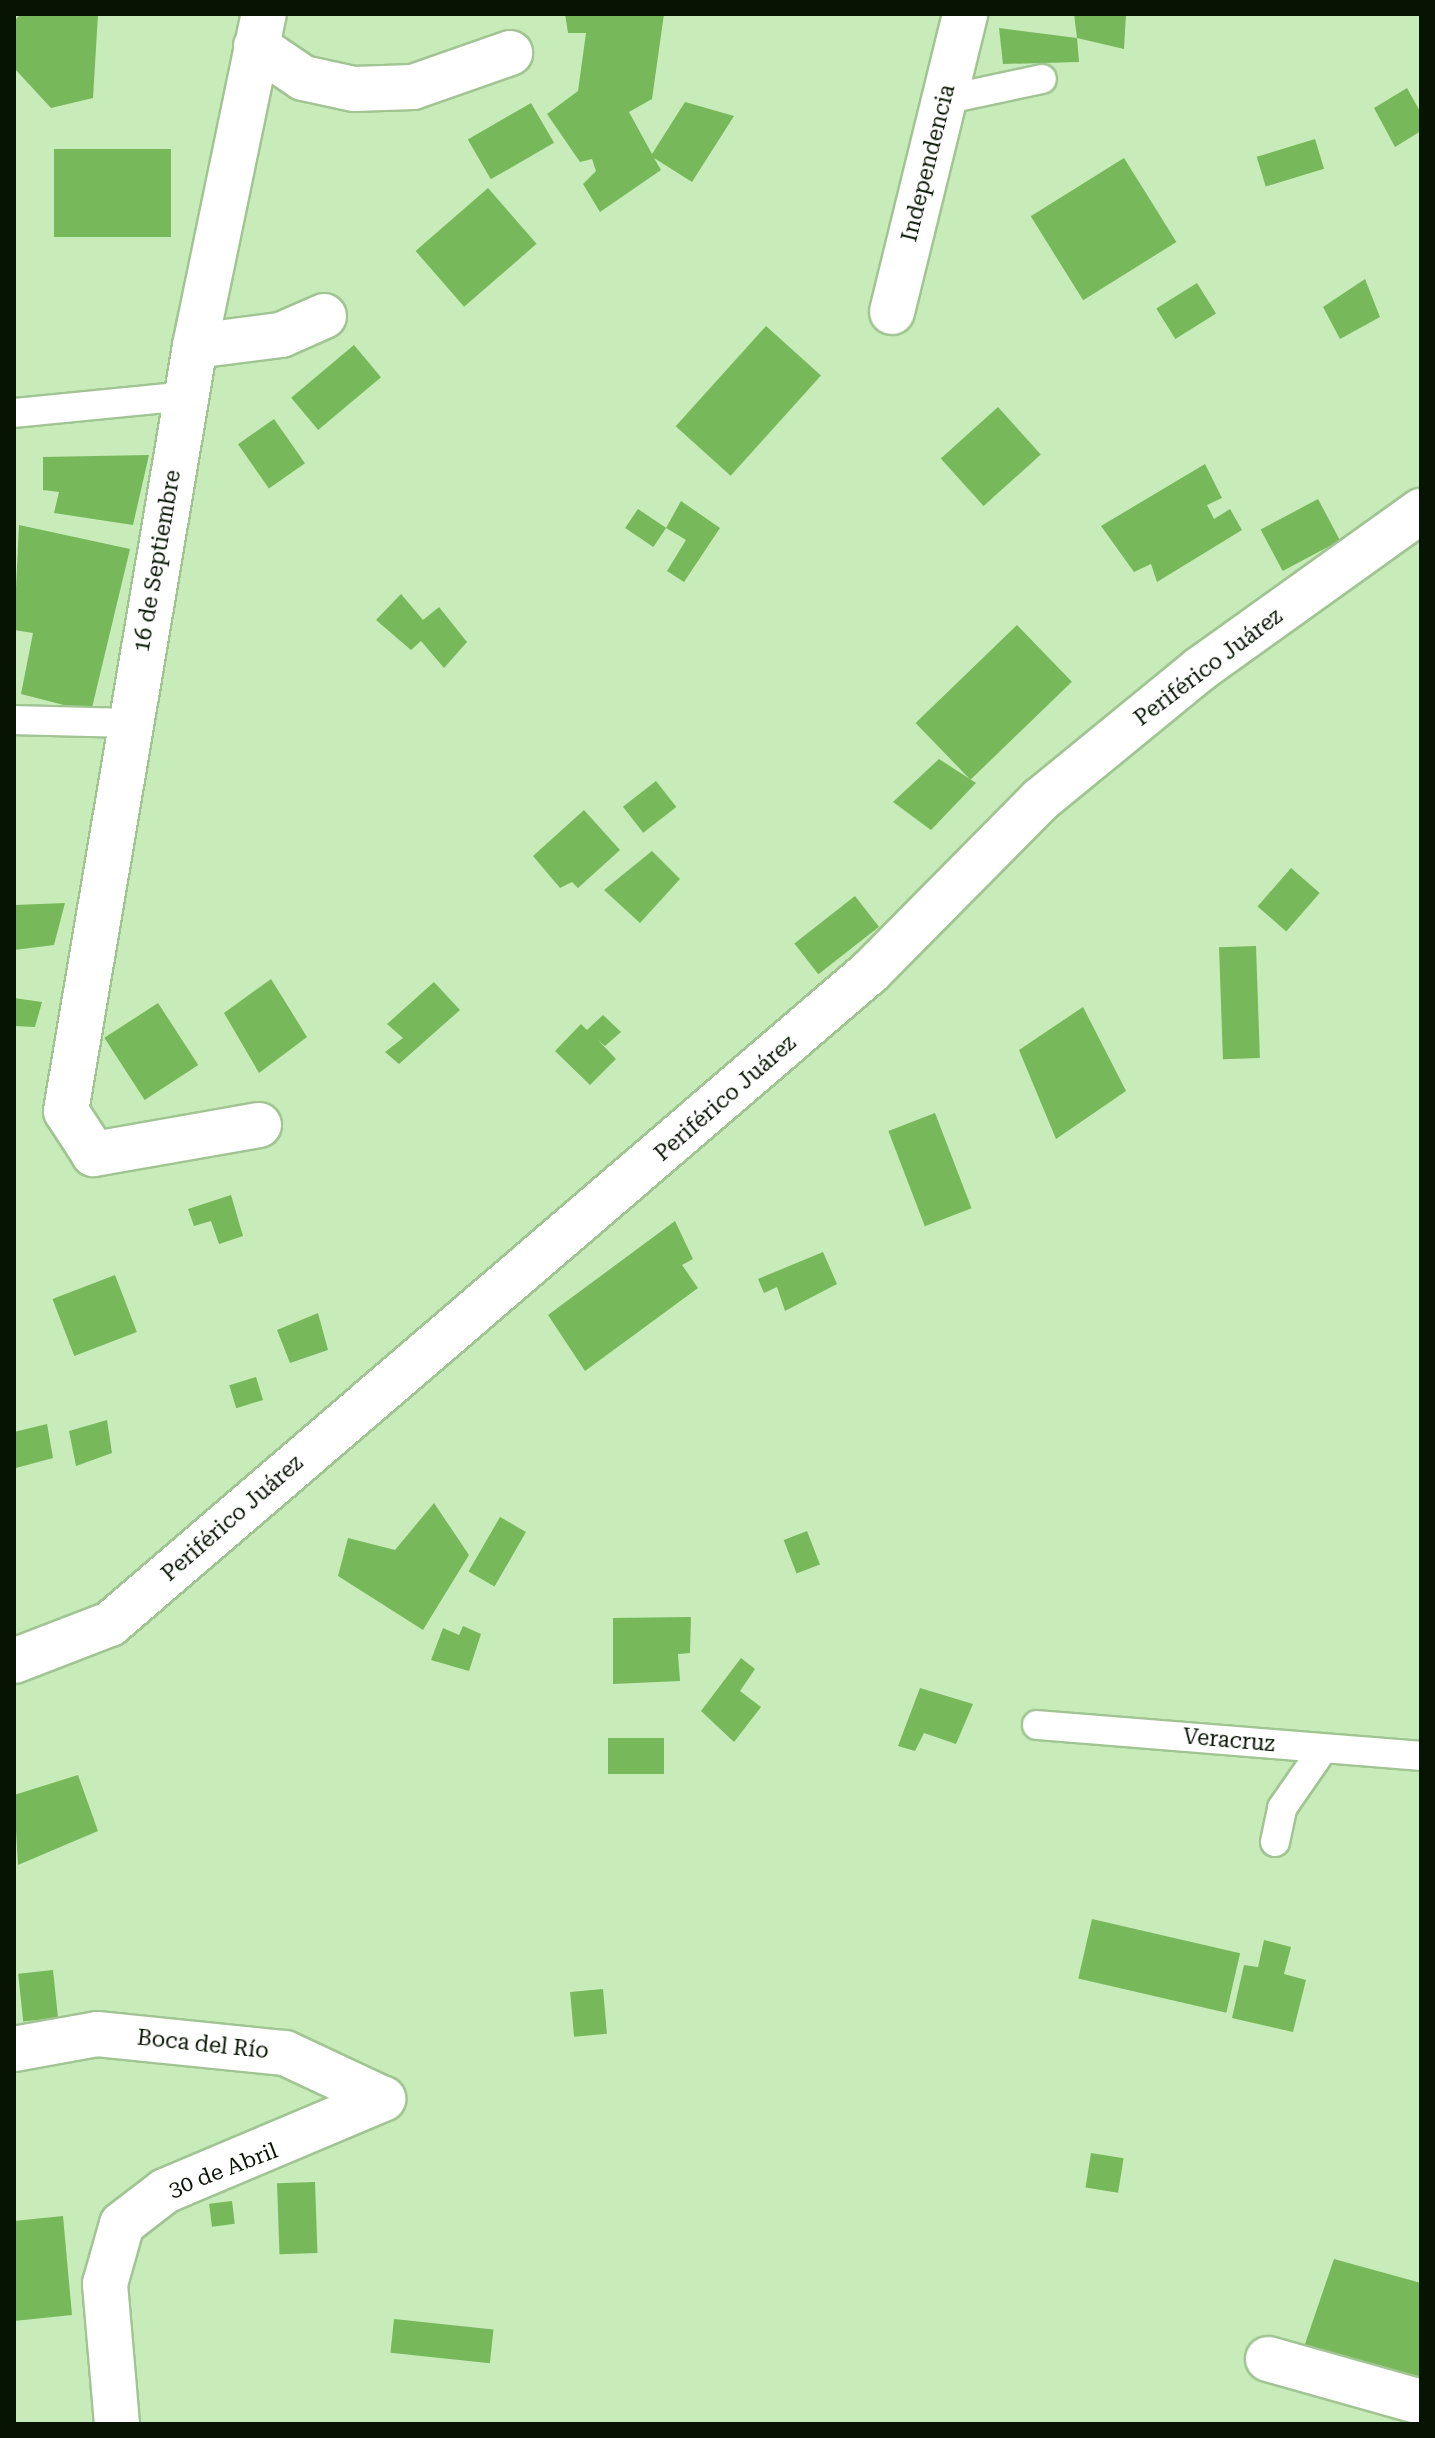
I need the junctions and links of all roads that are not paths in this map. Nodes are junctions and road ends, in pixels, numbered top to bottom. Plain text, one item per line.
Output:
1 (965, 14) edge
2 (260, 30) edge
3 (510, 53) dead end
4 (1042, 79) dead end
5 (944, 100) junction
6 (892, 312) dead end
7 (324, 316) dead end
8 (195, 346) junction
9 (187, 396) junction
10 (14, 413) edge
11 (1421, 511) edge
12 (14, 720) edge
13 (127, 723) junction
14 (259, 1125) dead end
15 (14, 1661) edge
16 (1037, 1725) dead end
17 (1323, 1749) junction
18 (1421, 1756) edge
19 (1275, 1842) dead end
20 (14, 2049) edge
21 (383, 2099) joint
22 (1268, 2359) dead end
23 (1421, 2402) edge
24 (117, 2424) edge

1 - 5 street, Independencia
2 - 3 street
2 - 8 street, 16 de Septiembre
4 - 5 lane
5 - 6 street, Independencia
7 - 8 street
8 - 9 street, 16 de Septiembre
9 - 10 lane
9 - 13 street, 16 de Septiembre
11 - 15 street, Periférico Juárez
12 - 13 lane
13 - 14 street, 16 de Septiembre
16 - 17 lane, Veracruz
17 - 18 lane, Veracruz
17 - 19 lane
20 - 21 street, Boca del Río
21 - 24 street, 30 de Abril
22 - 23 street

